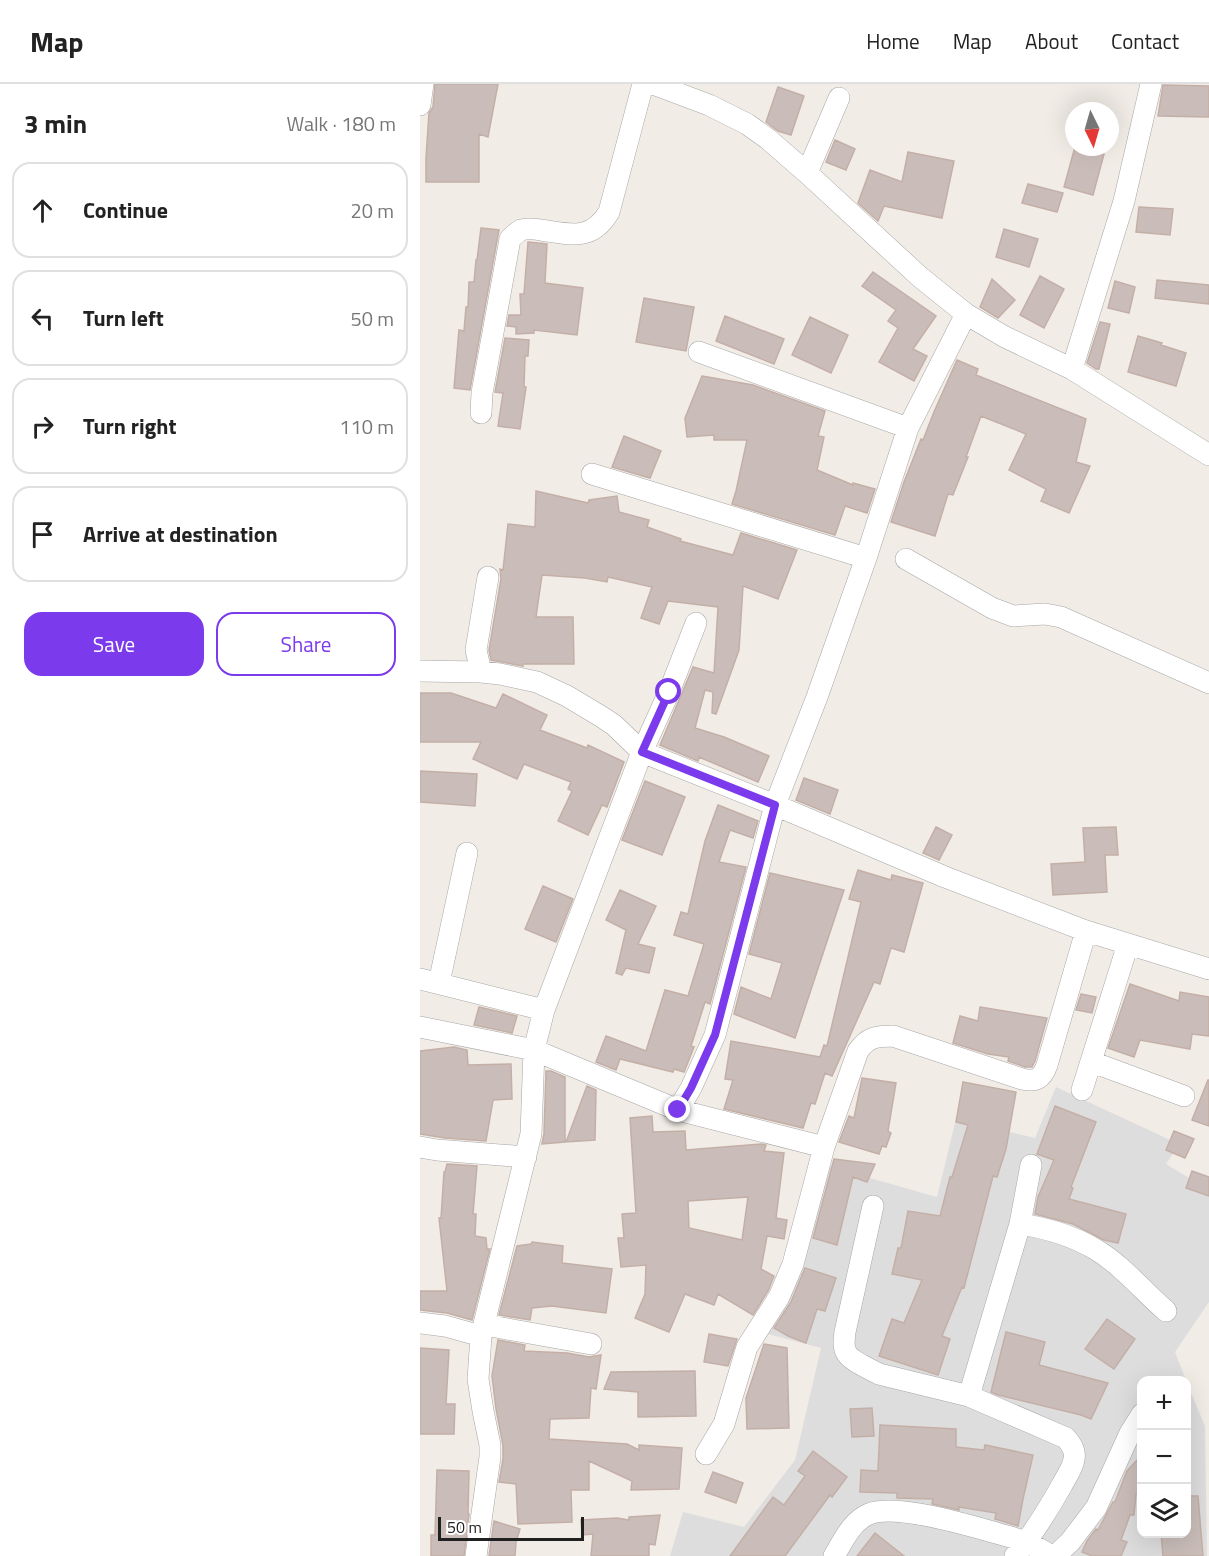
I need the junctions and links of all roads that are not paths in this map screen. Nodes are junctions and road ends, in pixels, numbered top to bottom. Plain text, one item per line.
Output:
1 (423, 84) edge
2 (643, 84) edge
3 (653, 84) edge
4 (1151, 84) edge
5 (839, 98) dead end
6 (420, 105) edge
7 (807, 173) junction
8 (966, 314) junction
9 (699, 352) dead end
10 (1072, 369) junction
11 (481, 414) dead end
12 (908, 428) junction
13 (1209, 455) edge
14 (592, 474) dead end
15 (866, 558) junction
16 (906, 559) dead end
17 (488, 577) dead end
18 (696, 623) dead end
19 (420, 671) edge
20 (481, 672) junction
21 (1209, 683) edge
22 (642, 752) junction
23 (775, 805) junction
24 (466, 853) dead end
25 (1086, 931) junction
26 (1128, 944) junction
27 (1209, 969) edge
28 (430, 981) edge
29 (544, 1010) junction
30 (420, 1027) edge
31 (534, 1050) junction
32 (1092, 1062) junction
33 (1082, 1090) dead end
34 (1184, 1096) dead end
35 (678, 1110) junction
36 (420, 1147) edge
37 (825, 1147) junction
38 (526, 1158) junction
39 (1031, 1165) dead end
40 (873, 1206) dead end
41 (1020, 1224) junction
42 (1166, 1311) dead end
43 (420, 1323) edge
44 (483, 1330) junction
45 (591, 1344) dead end
46 (969, 1396) junction
47 (1137, 1422) edge
48 (706, 1454) dead end
49 (1021, 1549) edge
50 (476, 1556) edge
51 (834, 1556) edge
52 (1053, 1556) edge

1 - 6 street
2 - 11 street
3 - 7 street
4 - 10 street
5 - 7 street
7 - 8 street
8 - 10 street
8 - 12 street
9 - 12 street
10 - 13 street
12 - 15 street
14 - 15 street
15 - 23 street
16 - 21 street
17 - 20 street
18 - 22 street
19 - 20 street
20 - 22 street
22 - 23 street
22 - 29 street
23 - 25 street
23 - 35 street
24 - 28 street
25 - 26 street
25 - 37 street
26 - 27 street
26 - 32 street
28 - 29 street
29 - 31 street
30 - 31 street
31 - 35 street
31 - 38 street
32 - 33 street
32 - 34 street
35 - 37 street
36 - 38 street
37 - 48 street
38 - 44 street
39 - 41 street
40 - 46 street
41 - 42 street
41 - 46 street
43 - 44 street
44 - 45 street
44 - 50 street
46 - 49 street
47 - 52 street
49 - 51 street
49 - 52 street

